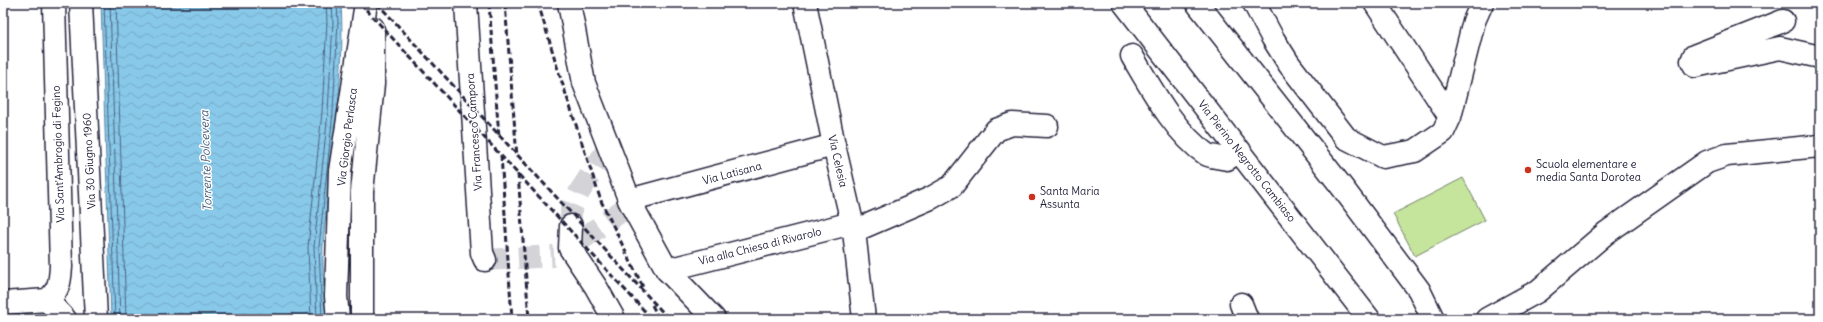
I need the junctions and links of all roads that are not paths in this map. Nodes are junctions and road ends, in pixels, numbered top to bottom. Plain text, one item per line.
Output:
1 (54, 3) edge
2 (81, 3) edge
3 (366, 3) edge
4 (371, 3) edge
5 (466, 3) edge
6 (569, 3) edge
7 (805, 3) edge
8 (1124, 3) edge
9 (1197, 3) edge
10 (1254, 3) edge
11 (1375, 3) edge
12 (1482, 3) edge
13 (1783, 21) dead end
14 (1132, 56) dead end
15 (1820, 57) edge
16 (1450, 117) junction
17 (1047, 126) dead end
18 (834, 145) junction
19 (1820, 146) edge
20 (1240, 151) junction
21 (629, 200) junction
22 (853, 227) junction
23 (569, 242) tunnel mouth
24 (485, 260) dead end
25 (667, 270) junction
26 (47, 300) junction
27 (3, 303) edge
28 (65, 319) edge
29 (96, 319) edge
30 (338, 319) edge
31 (362, 319) edge
32 (614, 319) edge
33 (714, 319) edge
34 (864, 319) edge
35 (1369, 319) edge
36 (1433, 319) edge
37 (1487, 319) edge

1 - 26 main road, Via Sant'Ambrogio di Fegino
2 - 29 main road, Via 30 Giugno 1960
3 - 30 main road, Via Giorgio Perlasca
4 - 31 main road
5 - 24 main road, Via Francesco Campora
6 - 21 main road
7 - 18 main road, Via Celesia
8 - 20 main road, Via Pierino Negrotto Cambiaso
9 - 36 main road
10 - 16 main road
11 - 16 main road
12 - 16 main road
13 - 15 main road
14 - 20 main road
17 - 22 main road, Via alla Chiesa di Rivarolo
18 - 21 main road, Via Latisana
18 - 22 main road, Via Celesia
19 - 37 main road
20 - 35 main road, Via Pierino Negrotto Cambiaso
21 - 25 main road
22 - 25 main road, Via alla Chiesa di Rivarolo
22 - 34 main road, Via Celesia
23 - 32 main road
25 - 33 main road
26 - 27 main road
26 - 28 main road

